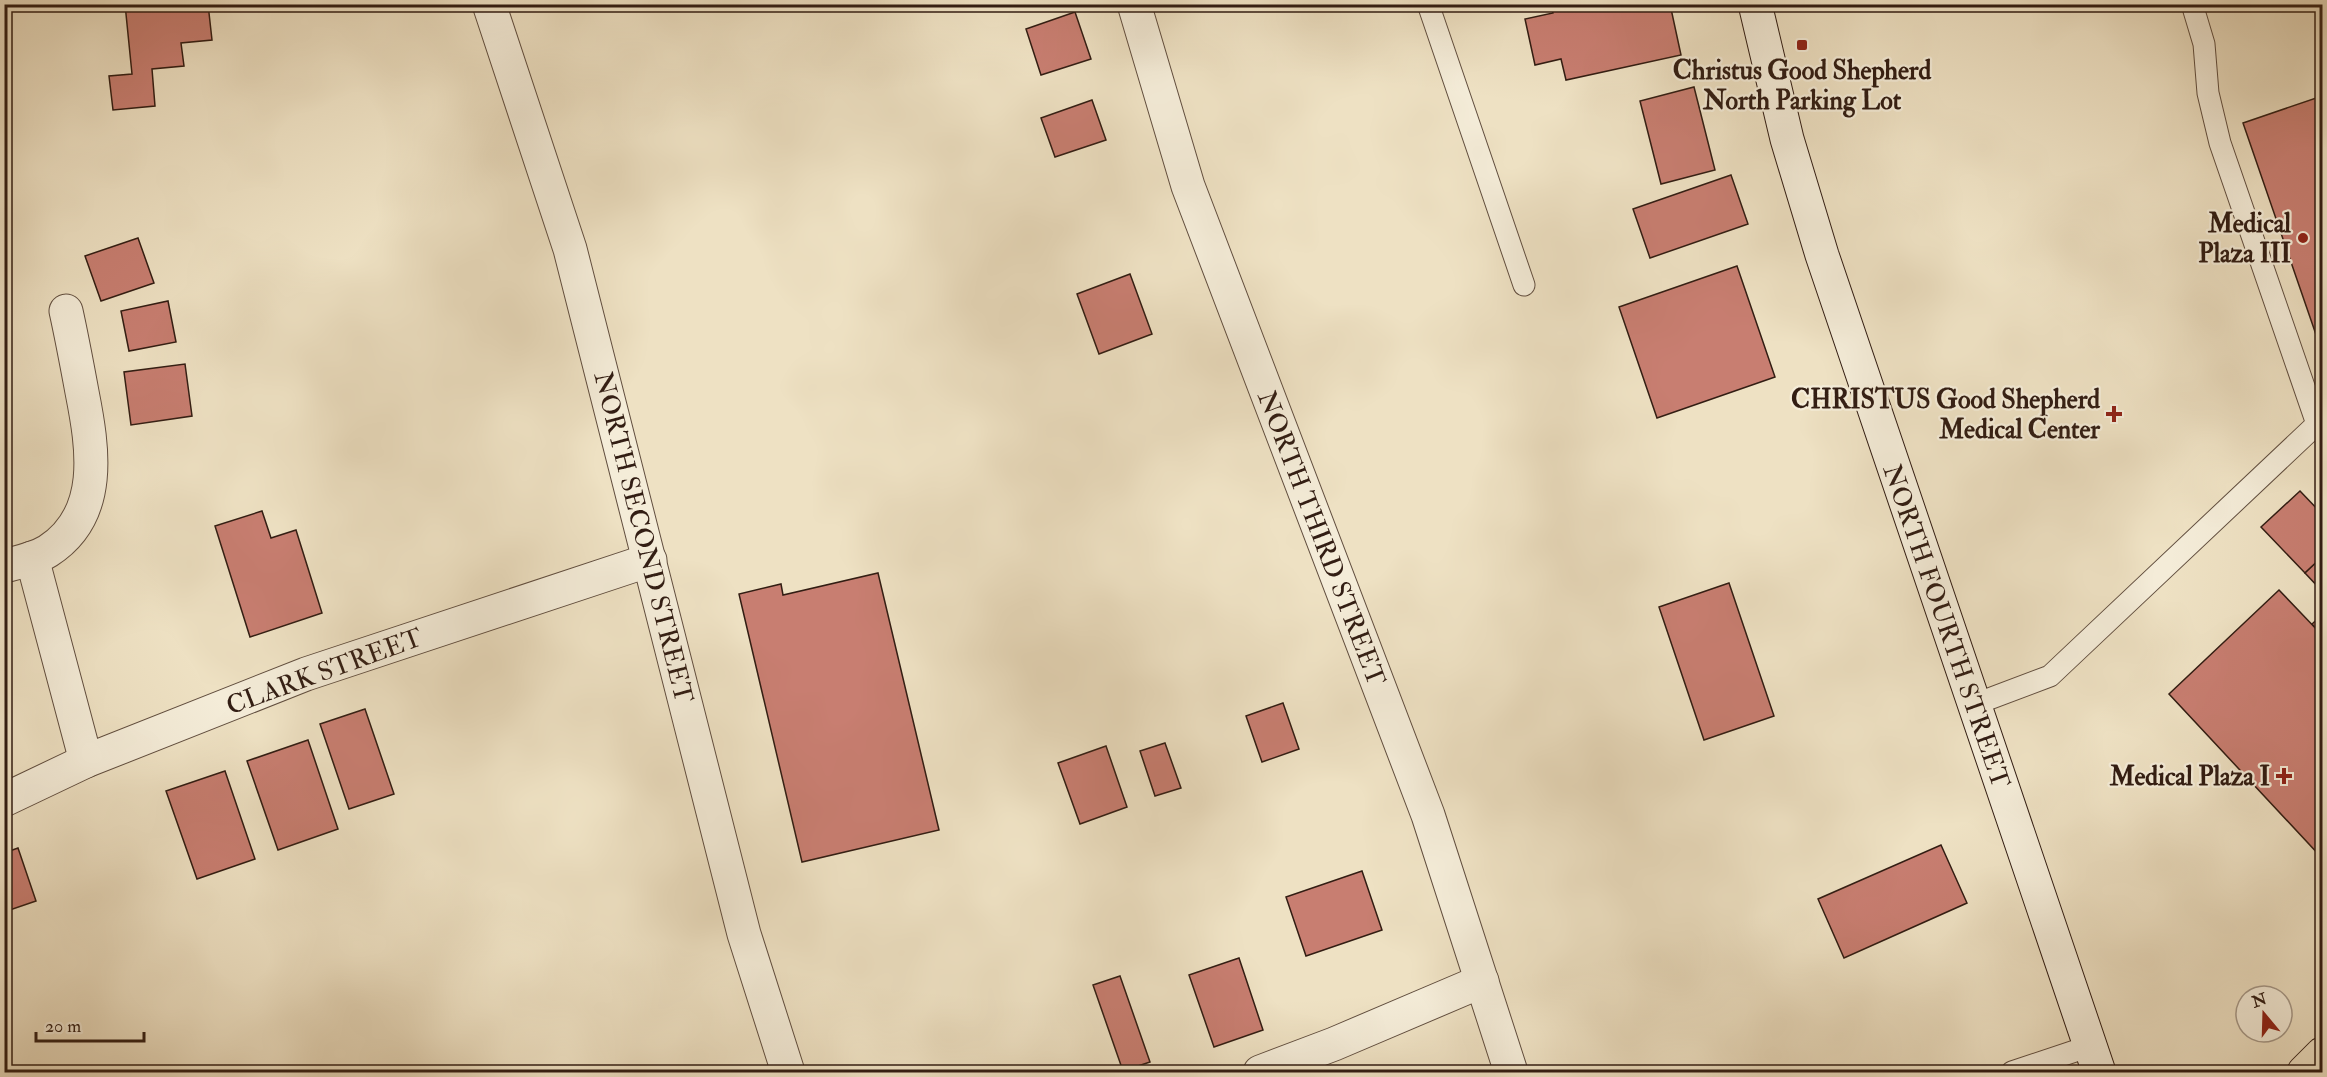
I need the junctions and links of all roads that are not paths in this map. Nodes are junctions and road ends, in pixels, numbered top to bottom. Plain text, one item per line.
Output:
1 (489, 4) edge
2 (1134, 4) edge
3 (1428, 4) edge
4 (1755, 4) edge
5 (2192, 4) edge
6 (1524, 285) dead end
7 (66, 311) dead end
8 (650, 560) junction
9 (18, 562) edge
10 (1973, 705) junction
11 (86, 761) junction
12 (4, 800) edge
13 (1482, 981) junction
14 (2322, 1054) edge
15 (2094, 1059) edge
16 (2054, 1065) edge
17 (788, 1072) edge
18 (1260, 1072) edge
19 (1511, 1072) edge
20 (2012, 1072) edge
21 (2304, 1072) edge

1 - 8 street, NORTH SECOND STREET
2 - 13 street, NORTH THIRD STREET
3 - 6 lane
4 - 10 street, NORTH FOURTH STREET
5 - 10 lane
7 - 9 street
8 - 11 street, CLARK STREET
8 - 17 street, NORTH SECOND STREET
9 - 11 street
10 - 15 street, NORTH FOURTH STREET
11 - 12 street, CLARK STREET
13 - 18 street
13 - 19 street, NORTH THIRD STREET
14 - 21 main road
15 - 16 lane
16 - 20 lane

